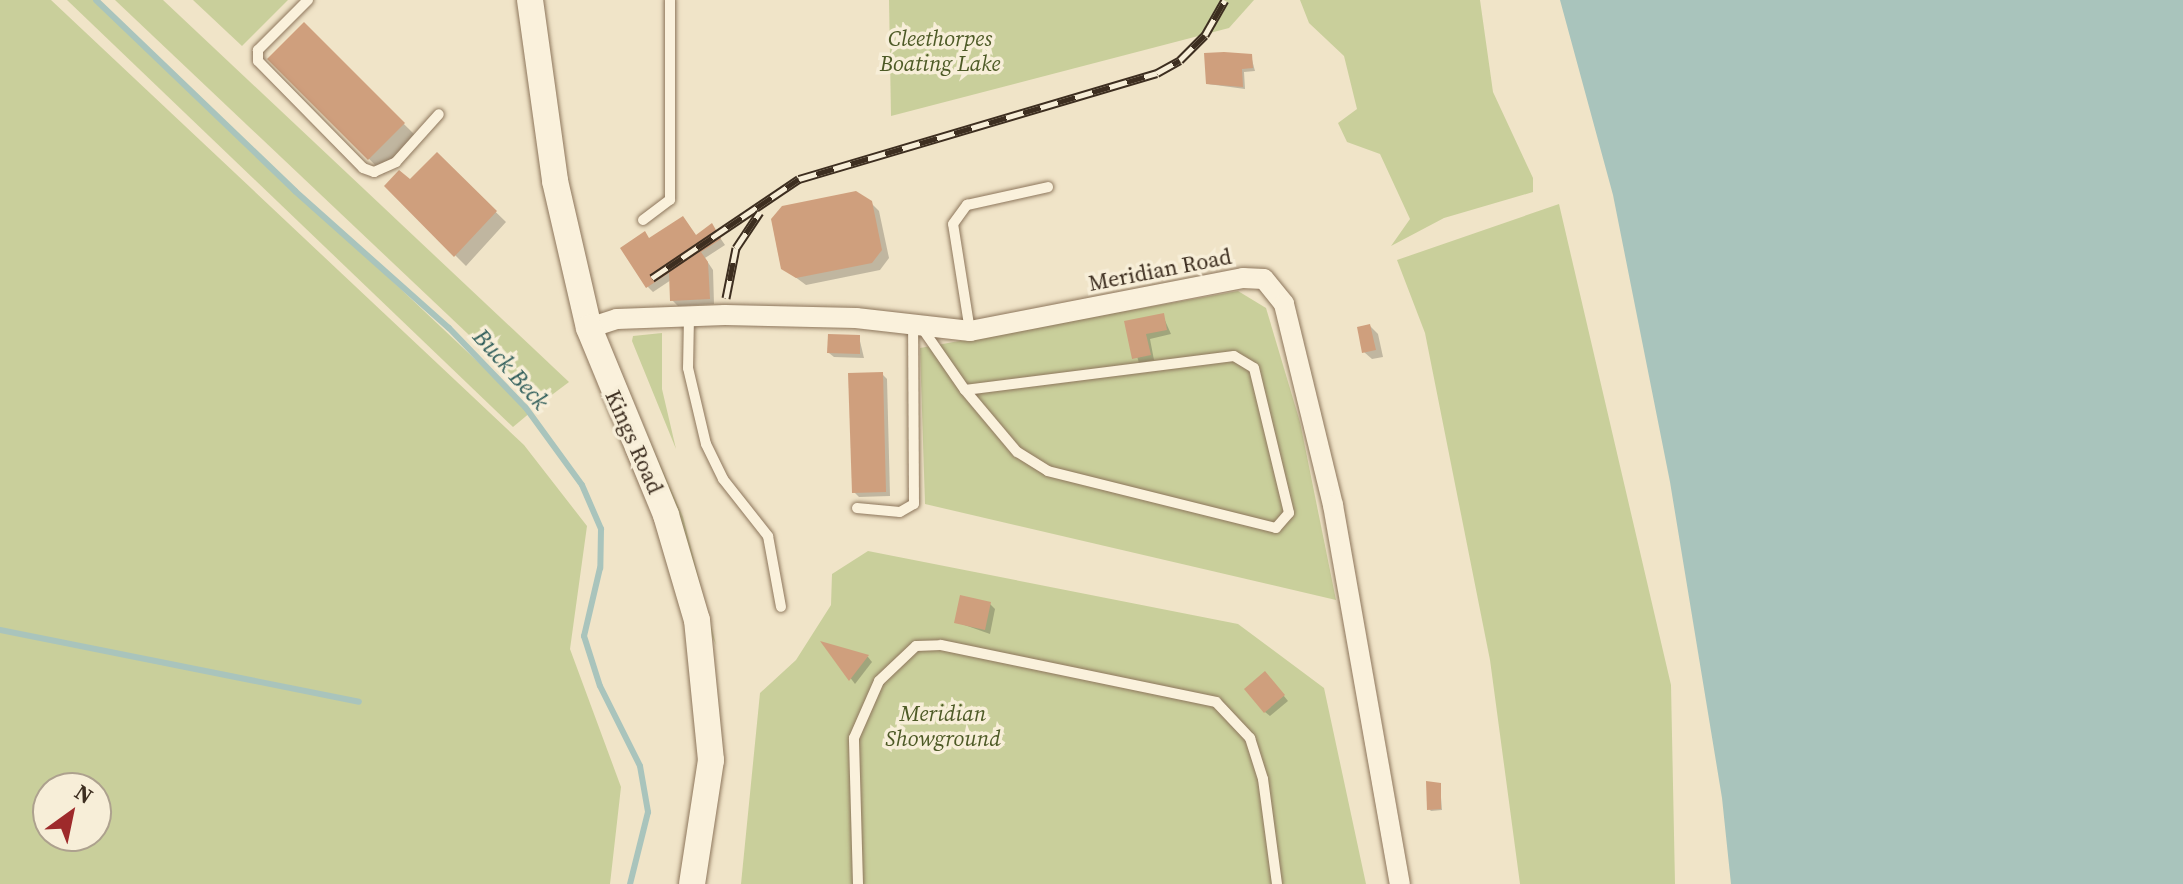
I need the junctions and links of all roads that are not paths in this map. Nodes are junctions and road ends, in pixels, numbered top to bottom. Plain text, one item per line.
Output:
1 (308, 0) edge
2 (530, 0) edge
3 (670, 0) edge
4 (439, 114) dead end
5 (1048, 187) dead end
6 (643, 220) dead end
7 (689, 317) junction
8 (917, 326) junction
9 (589, 328) junction
10 (970, 331) junction
11 (965, 390) junction
12 (857, 508) dead end
13 (781, 607) dead end
14 (692, 884) edge
15 (858, 884) edge
16 (1277, 884) edge
17 (1400, 884) edge

1 - 4 lane
2 - 9 street, Kings Road
3 - 6 lane
5 - 10 lane
7 - 8 street, Meridian Road
7 - 9 street, Meridian Road
7 - 13 lane
8 - 10 street, Meridian Road
8 - 11 lane
8 - 12 lane
9 - 14 street, Kings Road
10 - 17 street, Meridian Road
11 - 11 lane
15 - 16 lane

